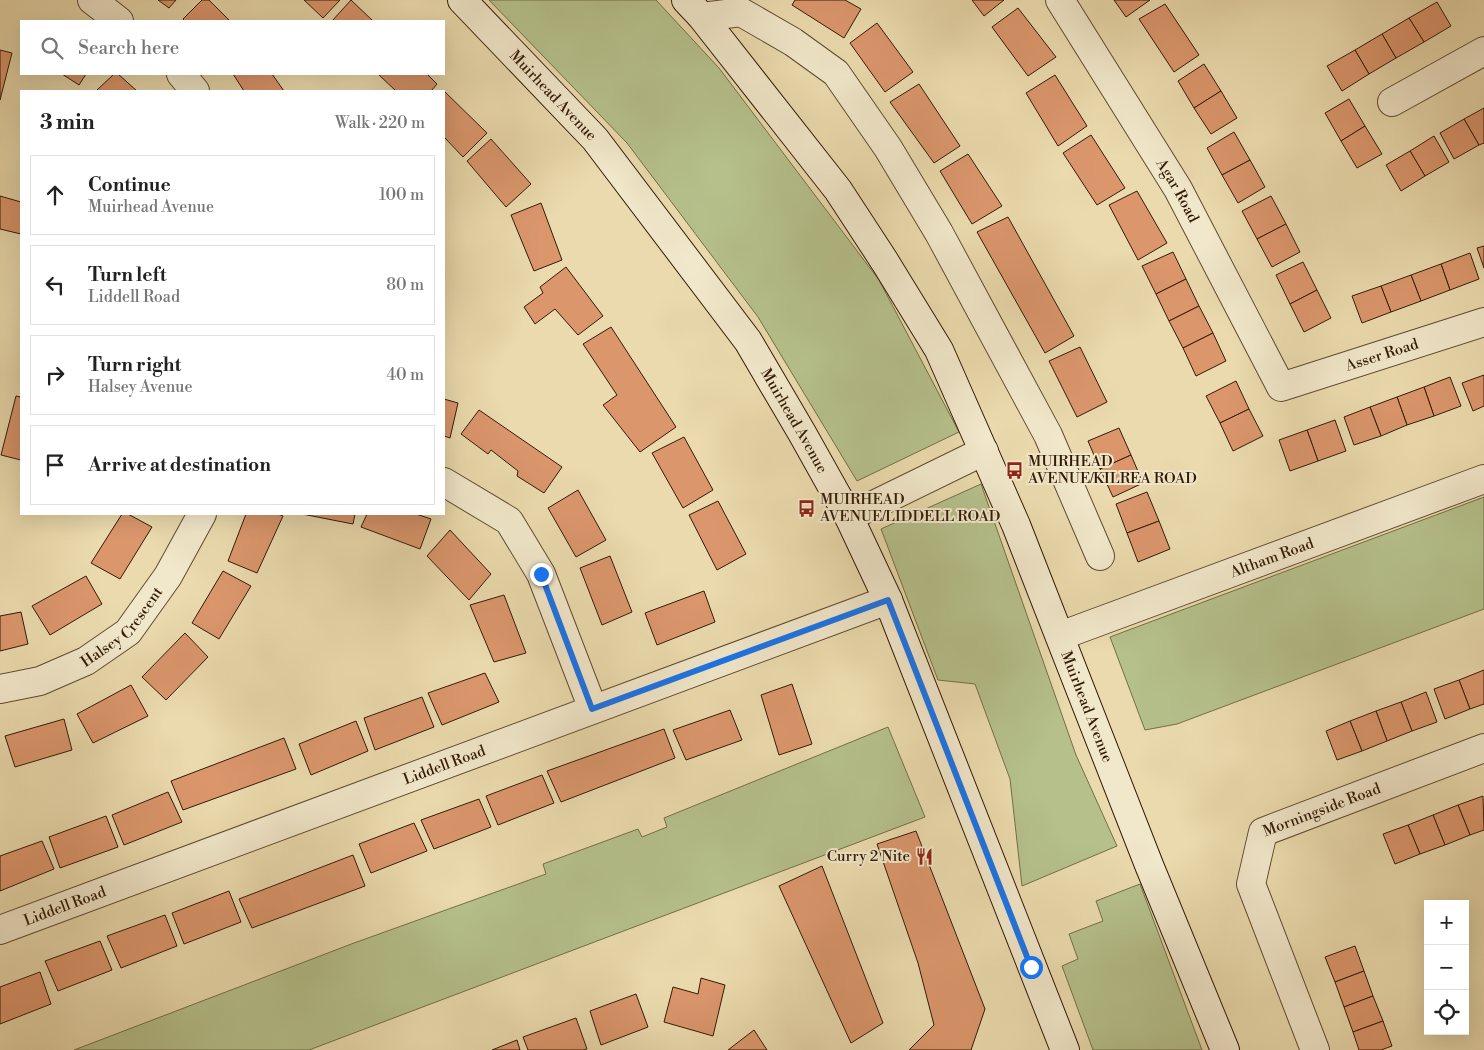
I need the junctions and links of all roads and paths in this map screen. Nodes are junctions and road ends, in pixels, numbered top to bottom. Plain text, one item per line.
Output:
1 (92, 0) edge
2 (462, 0) edge
3 (1060, 0) edge
4 (694, 8) edge
5 (118, 20) edge
6 (1484, 50) edge
7 (182, 75) edge
8 (194, 90) edge
9 (1392, 102) dead end
10 (1484, 322) edge
11 (1281, 388) joint
12 (984, 451) junction
13 (1484, 478) edge
14 (445, 483) edge
15 (201, 515) edge
16 (850, 517) junction
17 (1100, 556) dead end
18 (888, 600) junction
19 (1060, 636) junction
20 (0, 690) edge
21 (592, 709) junction
22 (1484, 748) edge
23 (0, 930) edge
24 (1064, 1050) edge
25 (1225, 1050) edge
26 (1315, 1050) edge

1 - 5 street
2 - 16 street, Muirhead Avenue
3 - 11 street, Agar Road
4 - 12 street, Muirhead Avenue
4 - 17 street
6 - 9 street
7 - 8 street
10 - 11 street, Asser Road
12 - 16 street
12 - 19 street, Muirhead Avenue
13 - 19 street, Altham Road
14 - 21 street
15 - 20 street, Halsey Crescent
16 - 18 street, Muirhead Avenue
18 - 21 street, Liddell Road
18 - 24 street, Muirhead Avenue
19 - 25 street, Muirhead Avenue
21 - 23 street, Liddell Road
22 - 26 street, Morningside Road

